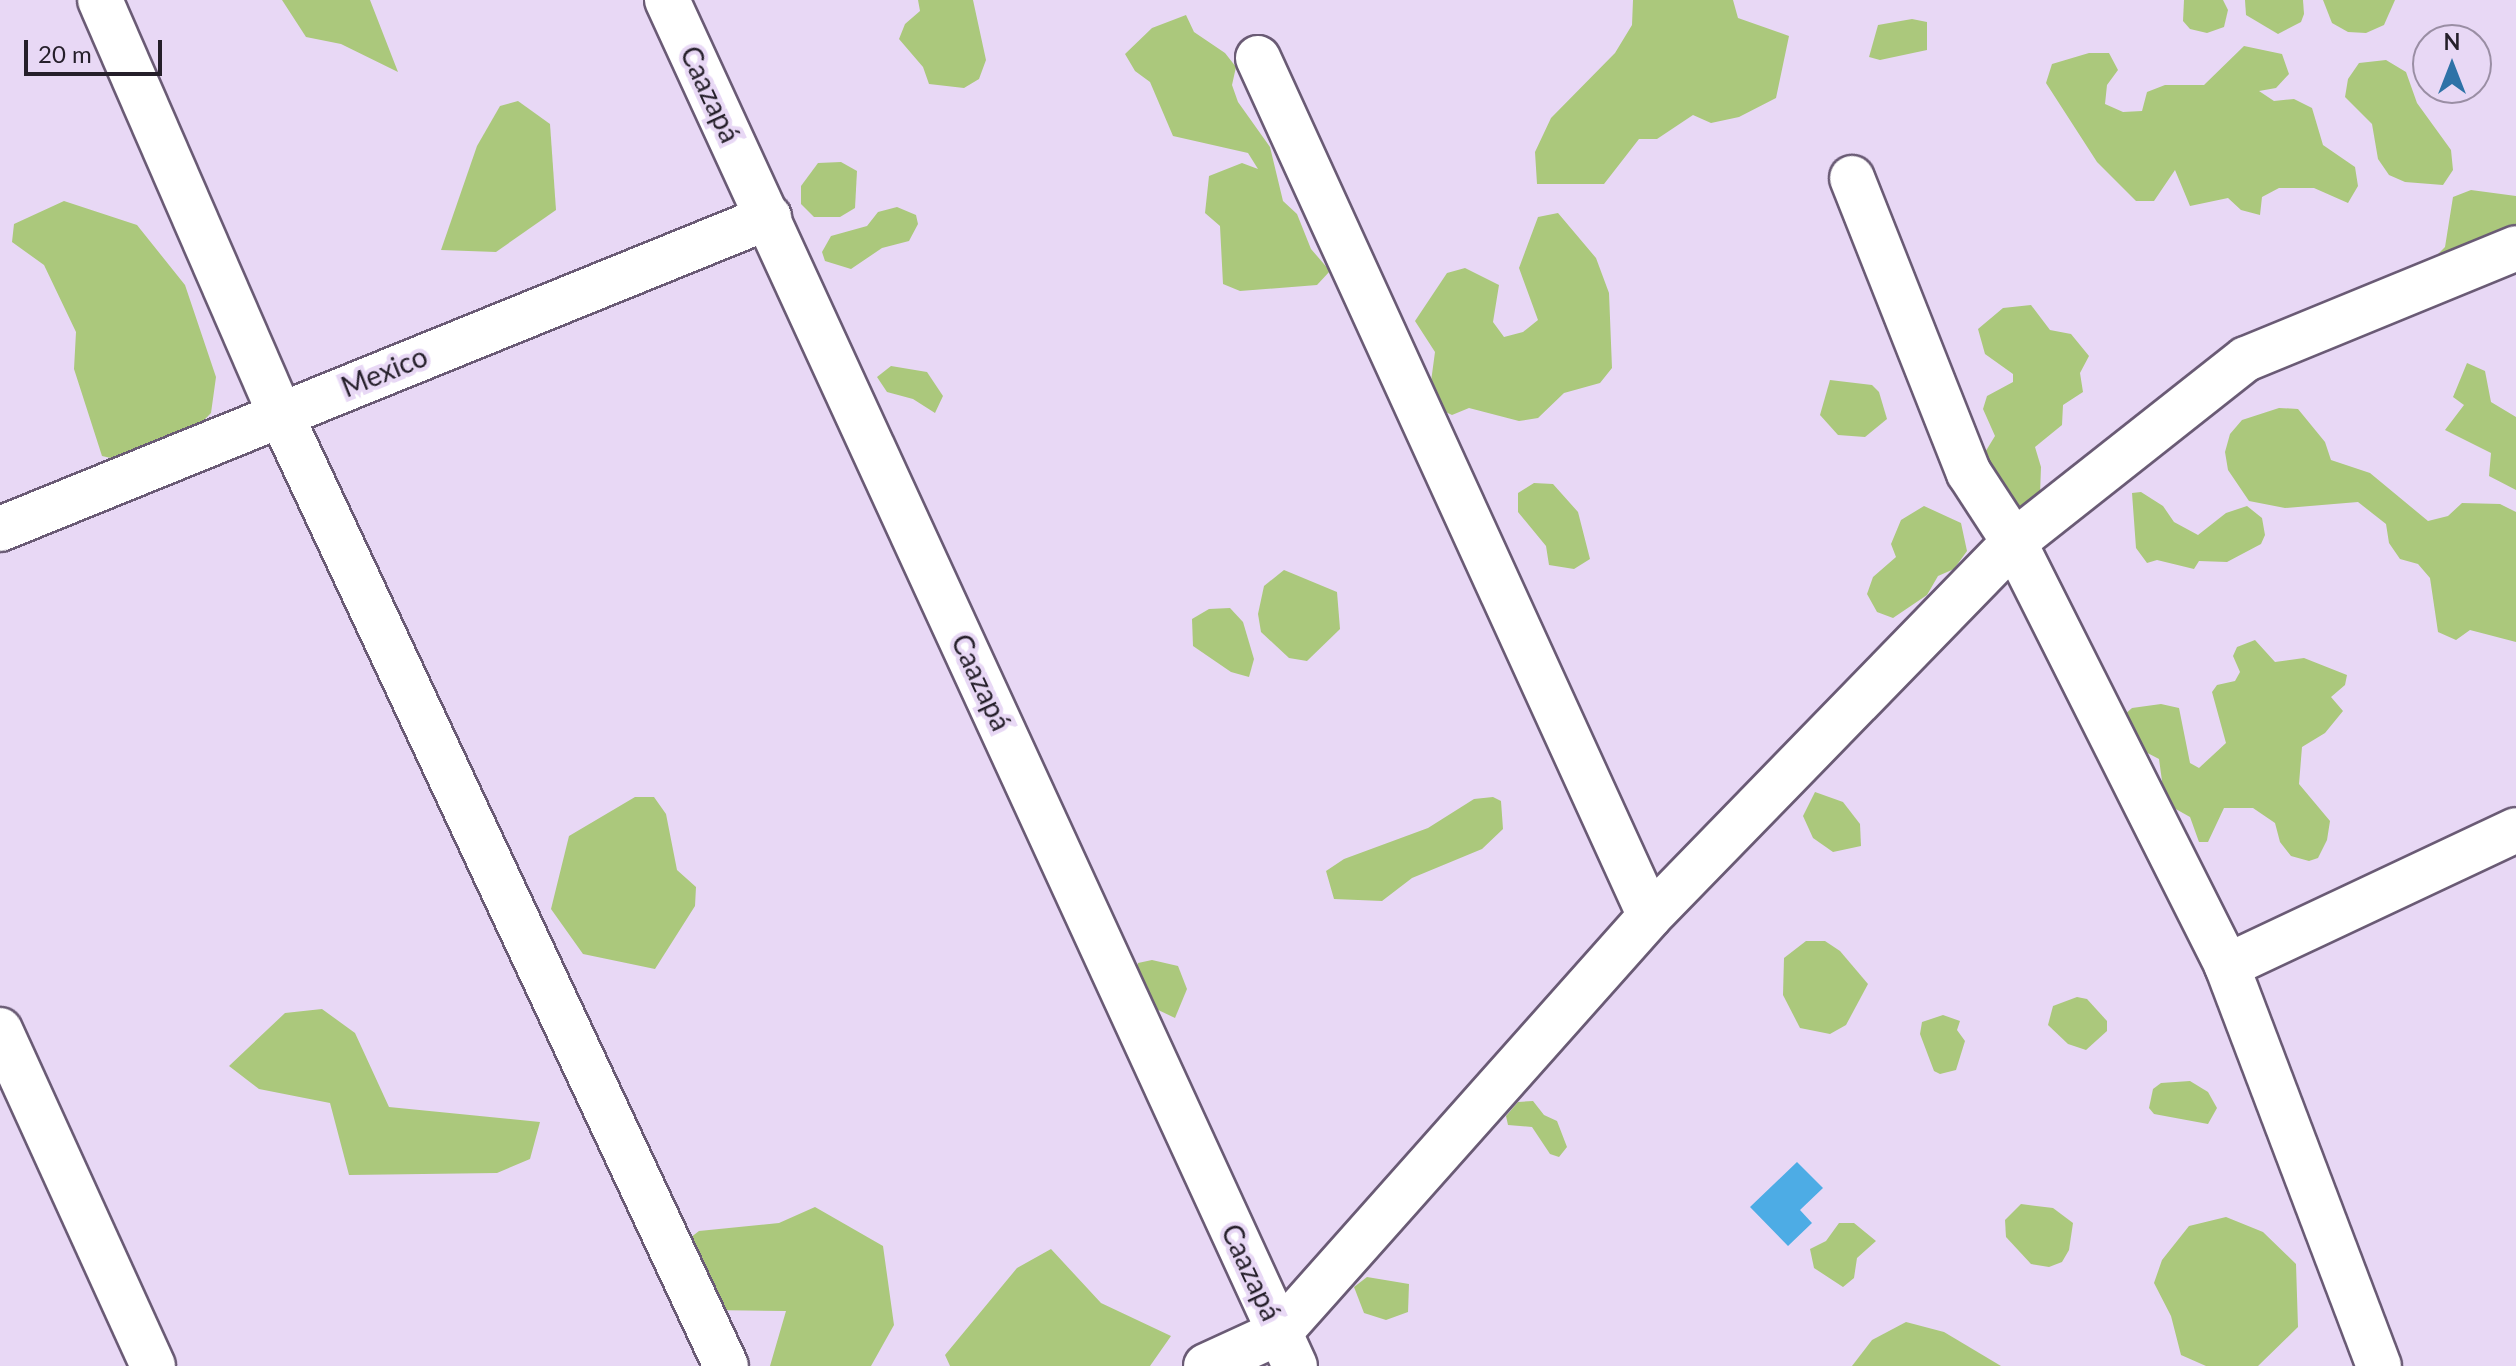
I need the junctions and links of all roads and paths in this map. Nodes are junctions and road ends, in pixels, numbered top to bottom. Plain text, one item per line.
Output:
1 (100, 0) edge
2 (667, 0) edge
3 (1258, 58) dead end
4 (1852, 178) dead end
5 (769, 217) junction
6 (2516, 248) edge
7 (280, 413) junction
8 (0, 529) edge
9 (2014, 542) junction
10 (2516, 830) edge
11 (1650, 916) junction
12 (2227, 966) junction
13 (0, 1030) edge
14 (1288, 1349) edge
15 (153, 1366) edge
16 (726, 1366) edge
17 (1206, 1366) edge
18 (2379, 1366) edge

1 - 7 street
2 - 5 street, Caazapá
3 - 11 street
4 - 9 street
5 - 7 street, Mexico
5 - 14 street, Caazapá
6 - 9 street
7 - 8 street, Mexico
7 - 16 street
9 - 11 street
9 - 12 street
10 - 12 street
11 - 14 street
12 - 18 street
13 - 15 street
14 - 17 street

